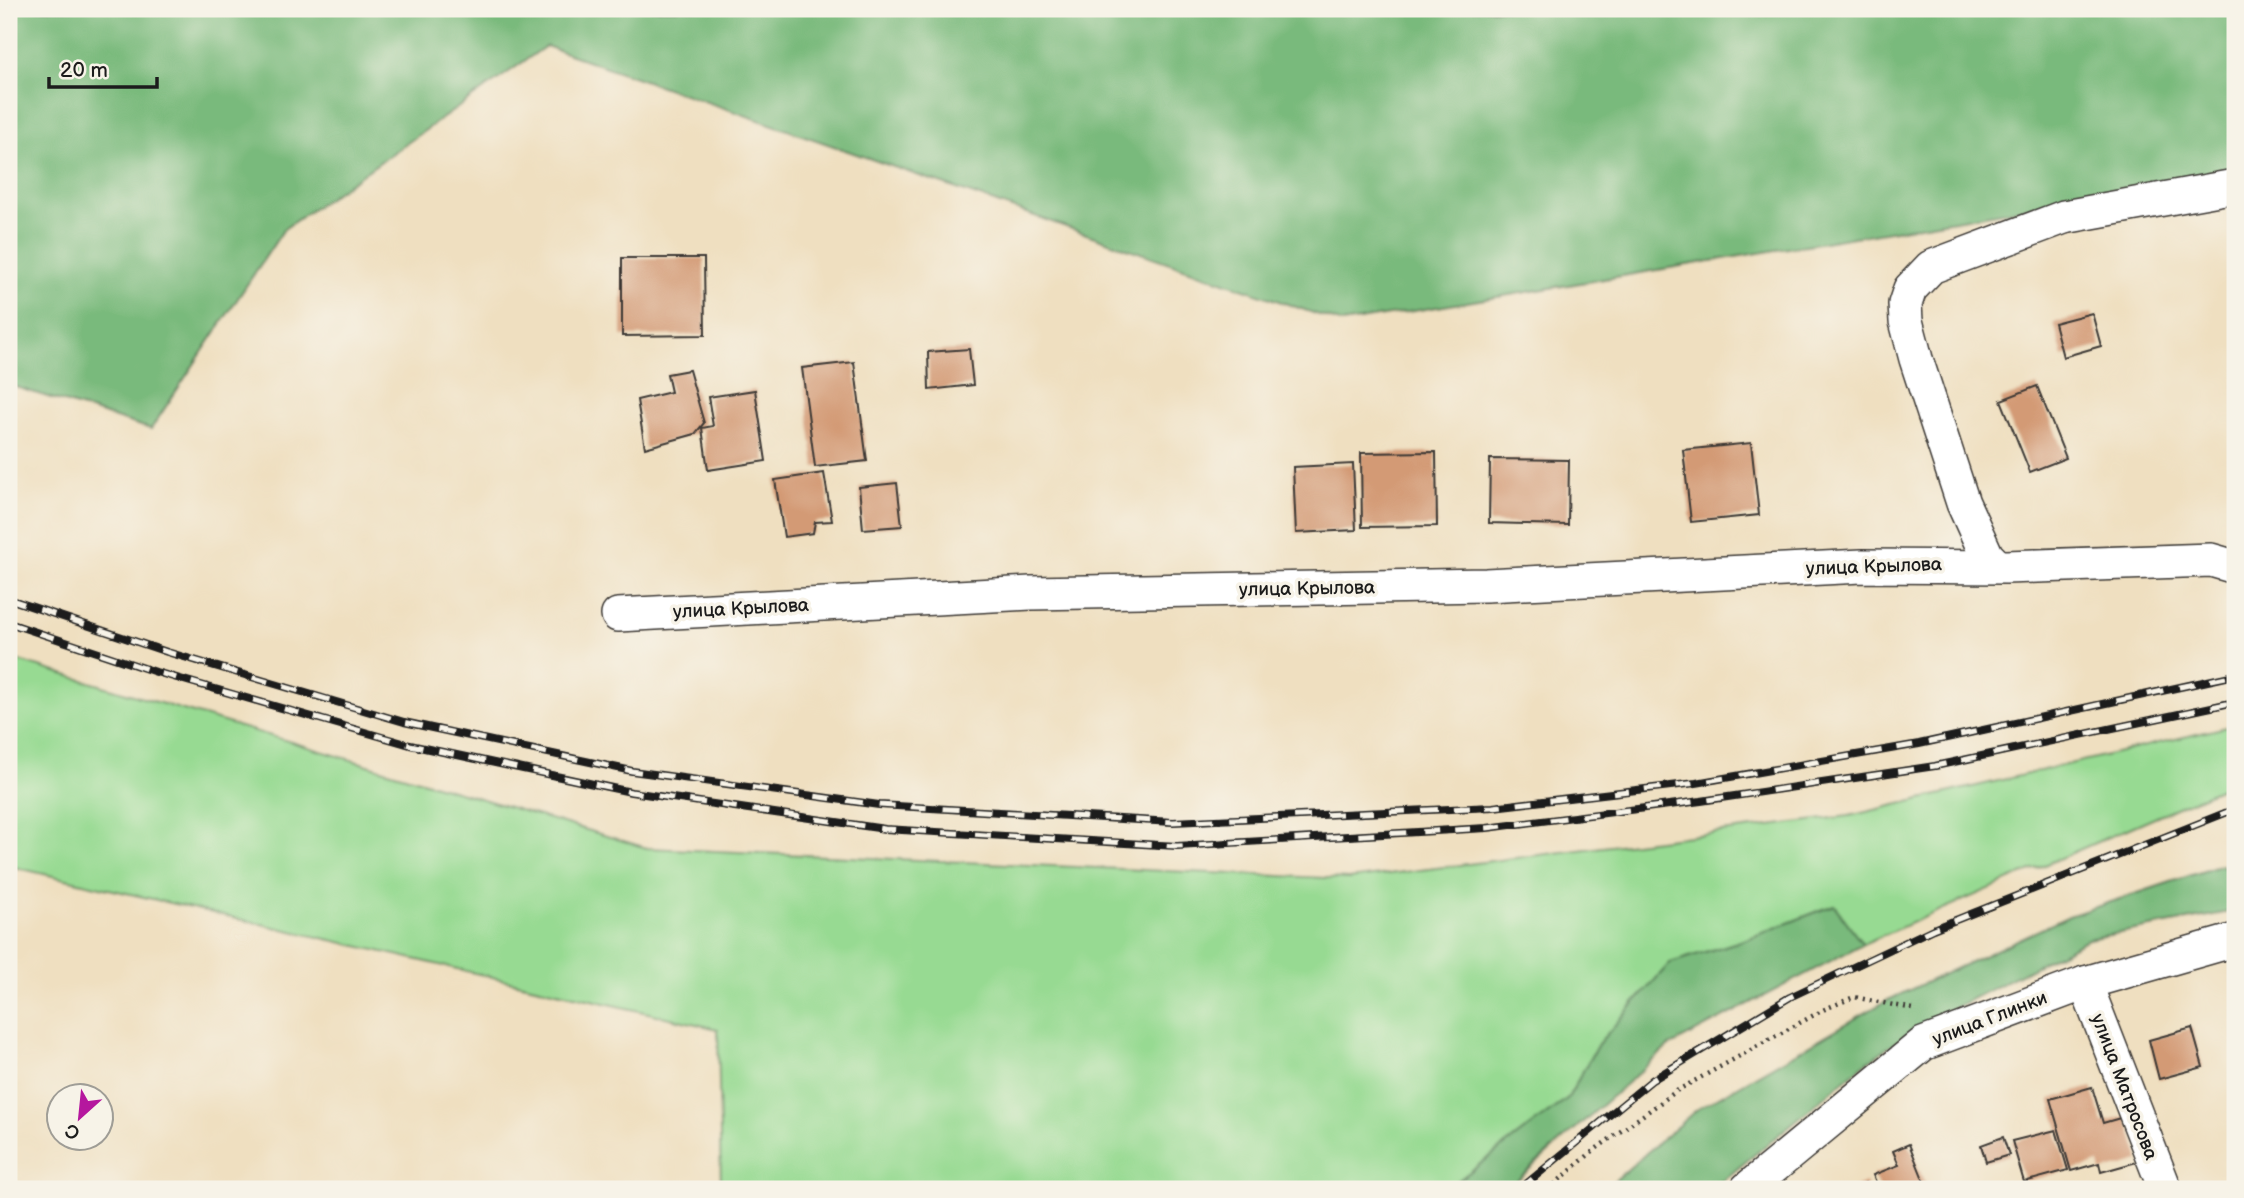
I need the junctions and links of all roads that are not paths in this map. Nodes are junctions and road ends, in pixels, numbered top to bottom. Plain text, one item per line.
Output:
1 (2235, 186) edge
2 (1996, 565) junction
3 (2235, 567) edge
4 (618, 615) dead end
5 (2235, 940) edge
6 (2085, 984) junction
7 (1747, 1189) edge
8 (2165, 1189) edge

1 - 2 street
2 - 3 street, улица Крылова
2 - 4 street, улица Крылова
5 - 6 street, улица Глинки
6 - 7 street, улица Глинки
6 - 8 street, улица Матросова

